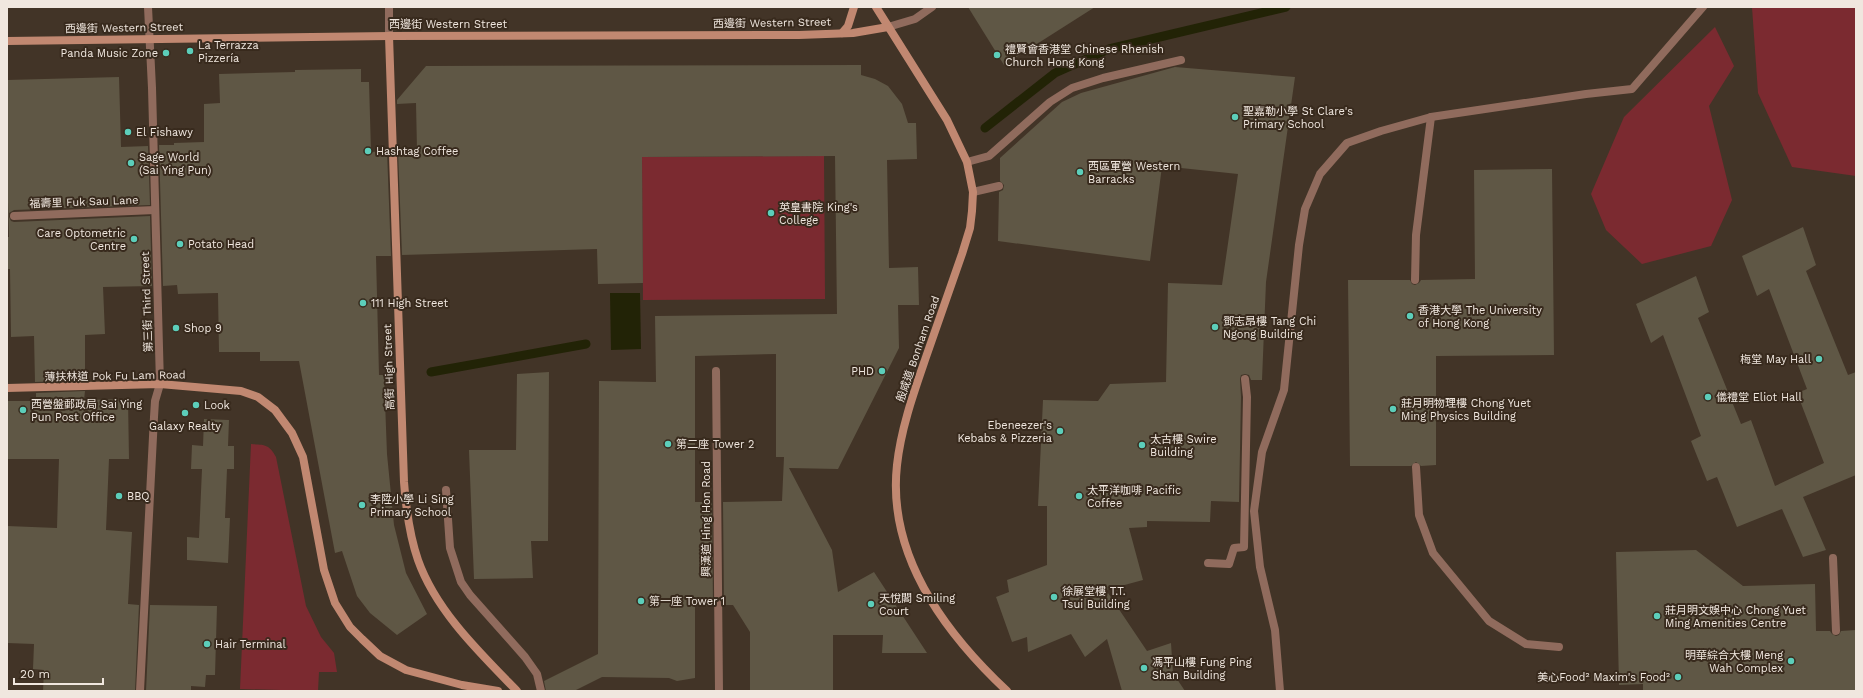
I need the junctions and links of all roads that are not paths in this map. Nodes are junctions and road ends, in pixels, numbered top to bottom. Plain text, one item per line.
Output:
1 (148, 7) edge
2 (389, 7) edge
3 (854, 7) edge
4 (876, 7) edge
5 (932, 7) edge
6 (1703, 7) edge
7 (888, 27) junction
8 (842, 33) junction
9 (389, 36) junction
10 (149, 39) junction
11 (7, 41) edge
12 (1181, 60) dead end
13 (1431, 116) junction
14 (967, 162) junction
15 (999, 186) dead end
16 (973, 192) junction
17 (155, 210) junction
18 (14, 216) dead end
19 (1415, 280) dead end
20 (716, 371) dead end
21 (1245, 380) dead end
22 (160, 384) junction
23 (7, 388) edge
24 (1416, 468) dead end
25 (446, 490) dead end
26 (1833, 558) dead end
27 (1208, 563) dead end
28 (1836, 631) dead end
29 (1559, 648) dead end
30 (140, 691) edge
31 (498, 691) edge
32 (517, 691) edge
33 (541, 691) edge
34 (719, 691) edge
35 (1007, 691) edge
36 (1280, 691) edge

1 - 10 street, 第三街 Third Street
2 - 9 street, 高街 High Street
3 - 8 main road
4 - 7 main road, 般咸道 Bonham Road
5 - 7 street
6 - 13 street
7 - 8 main road, 西邊街 Western Street
7 - 14 main road, 般咸道 Bonham Road
8 - 9 main road, 西邊街 Western Street
9 - 10 main road, 西邊街 Western Street
9 - 32 main road, 高街 High Street
10 - 11 main road, 西邊街 Western Street
10 - 17 street, 第三街 Third Street
12 - 14 street
13 - 19 street
13 - 36 street
14 - 16 main road, 般咸道 Bonham Road
15 - 16 street
16 - 35 main road, 般咸道 Bonham Road
17 - 18 street, 福壽里 Fuk Sau Lane
17 - 22 street, 第三街 Third Street
20 - 34 street, 興漢道 Hing Hon Road
21 - 27 street
22 - 23 main road, 薄扶林道 Pok Fu Lam Road
22 - 30 street, 第三街 Third Street
22 - 31 main road, 薄扶林道 Pok Fu Lam Road
24 - 29 street
25 - 33 street
26 - 28 street

